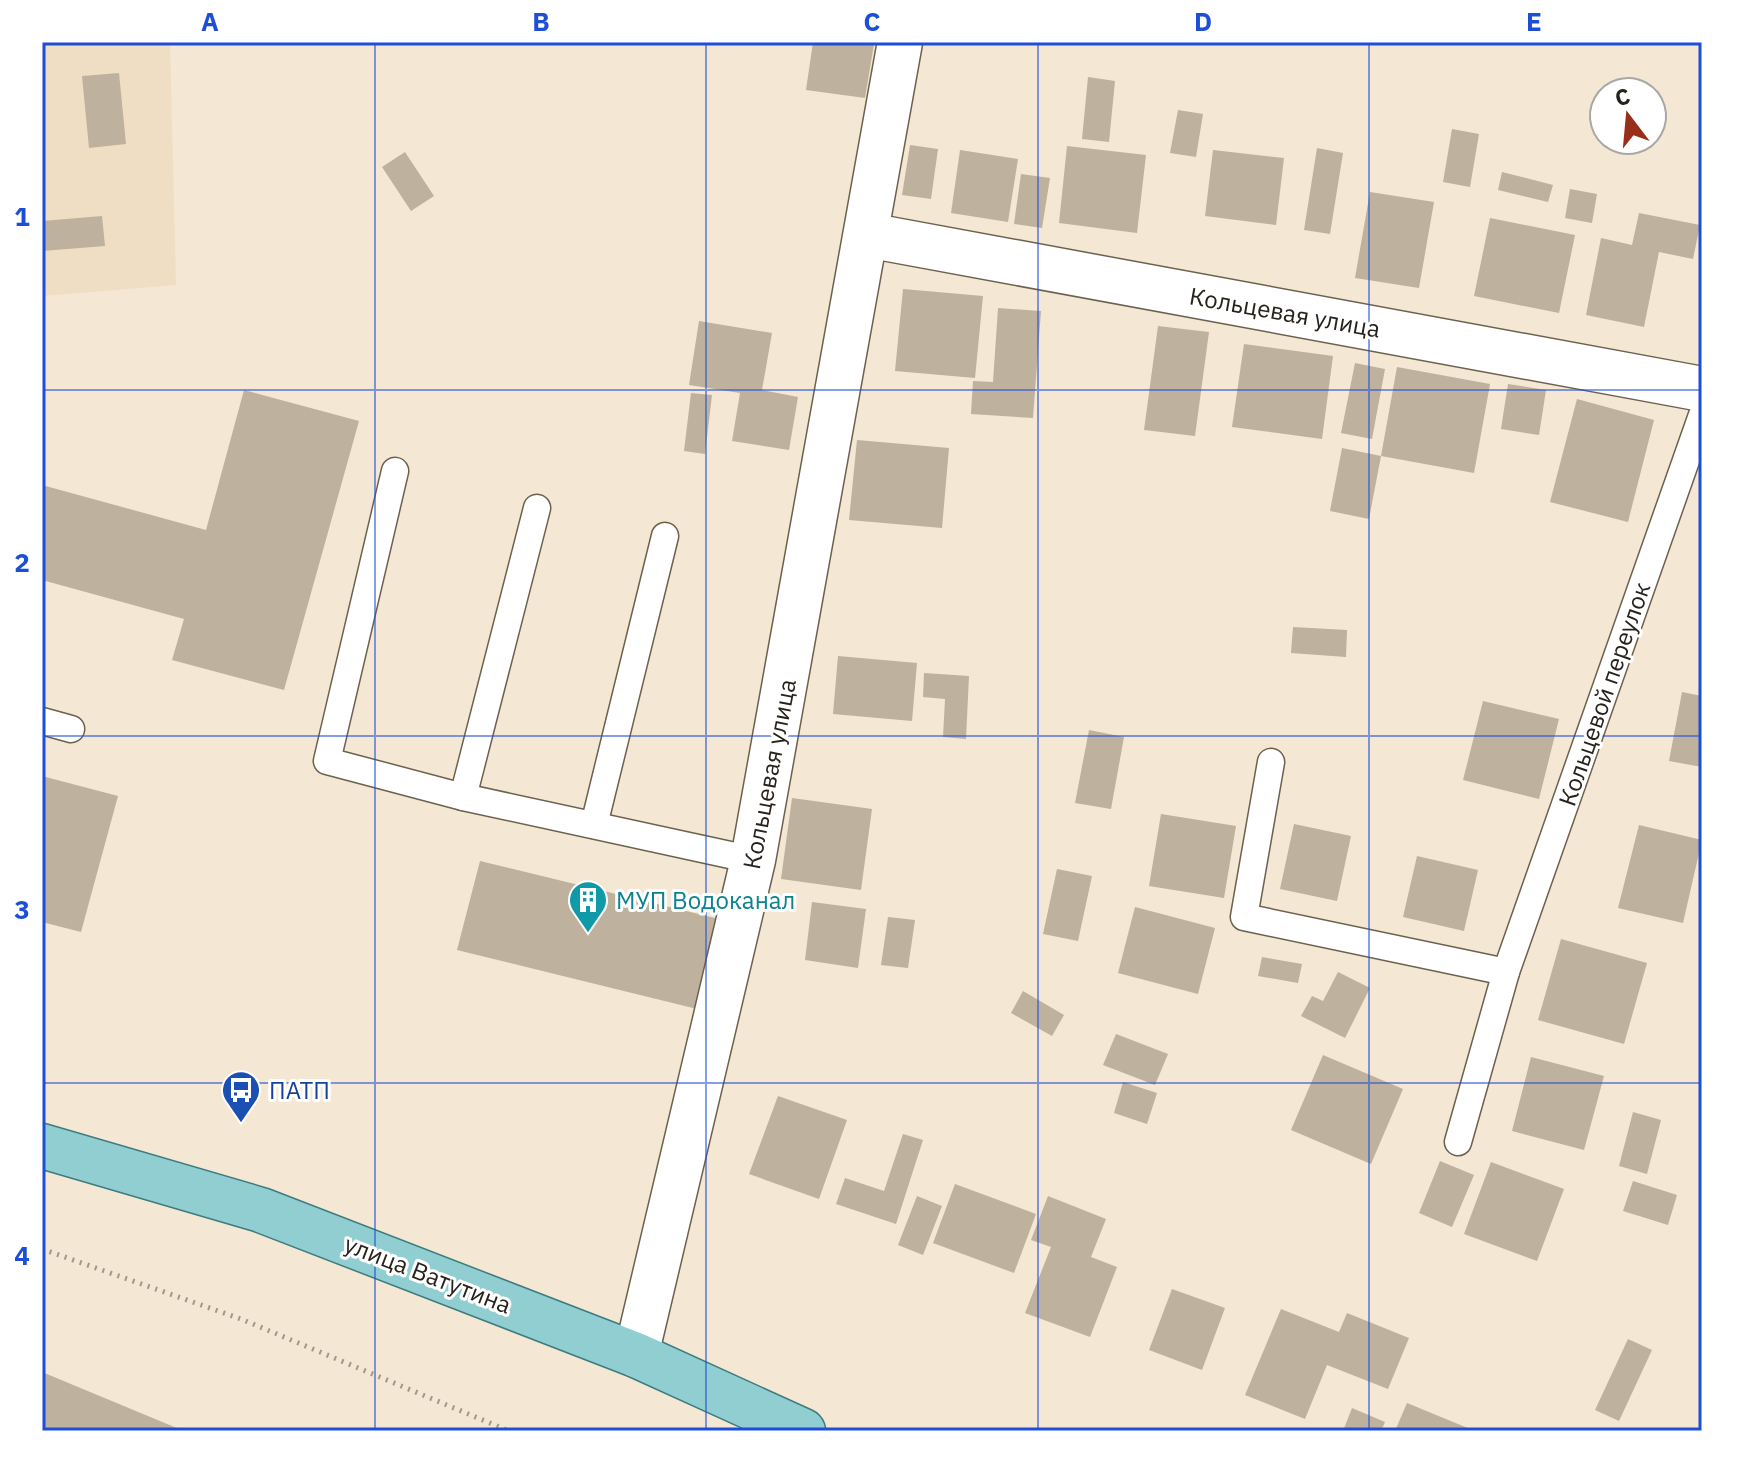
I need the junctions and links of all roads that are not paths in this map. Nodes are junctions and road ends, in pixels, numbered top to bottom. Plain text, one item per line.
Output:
1 (900, 42) edge
2 (867, 235) junction
3 (1702, 389) edge
4 (1702, 415) edge
5 (395, 471) dead end
6 (537, 508) dead end
7 (665, 536) dead end
8 (42, 721) edge
9 (71, 729) dead end
10 (1271, 762) dead end
11 (463, 797) junction
12 (594, 825) junction
13 (753, 860) junction
14 (1506, 972) junction
15 (1458, 1142) dead end
16 (42, 1146) edge
17 (636, 1355) junction
18 (803, 1431) edge

1 - 2 street, Кольцевая улица
2 - 3 street, Кольцевая улица
2 - 13 street, Кольцевая улица
4 - 14 lane, Кольцевой переулок
5 - 11 lane
6 - 11 lane
7 - 12 lane
8 - 9 lane
10 - 14 lane
11 - 12 lane
12 - 13 lane
13 - 17 street, Кольцевая улица
14 - 15 lane, Кольцевой переулок
16 - 17 main road, улица Ватутина
17 - 18 main road, улица Ватутина

